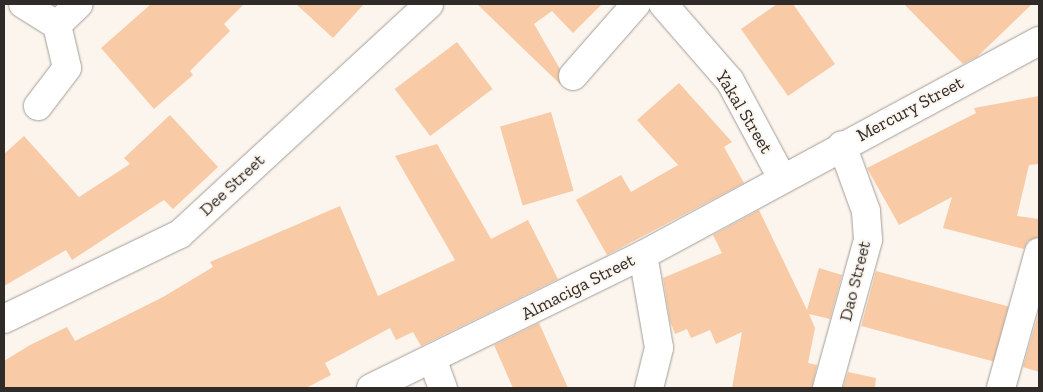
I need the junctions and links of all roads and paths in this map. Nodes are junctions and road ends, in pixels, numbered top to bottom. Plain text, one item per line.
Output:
1 (23, 4) edge
2 (79, 4) edge
3 (429, 4) edge
4 (636, 4) edge
5 (677, 8) edge
6 (57, 25) junction
7 (1039, 42) edge
8 (573, 76) dead end
9 (38, 106) dead end
10 (842, 145) junction
11 (782, 178) junction
12 (1039, 252) edge
13 (643, 255) junction
14 (4, 319) edge
15 (433, 361) junction
16 (370, 388) edge
17 (443, 388) edge
18 (649, 388) edge
19 (827, 388) edge
20 (1001, 388) edge

1 - 6 street
2 - 6 street
3 - 14 street, Dee Street
4 - 8 street
5 - 11 street, Yakal Street
6 - 9 street
7 - 10 street, Mercury Street
10 - 11 street, Mercury Street
10 - 19 street, Dao Street
11 - 13 street, Almaciga Street
12 - 20 street
13 - 15 street, Almaciga Street
13 - 18 street
15 - 16 street, Almaciga Street
15 - 17 street

